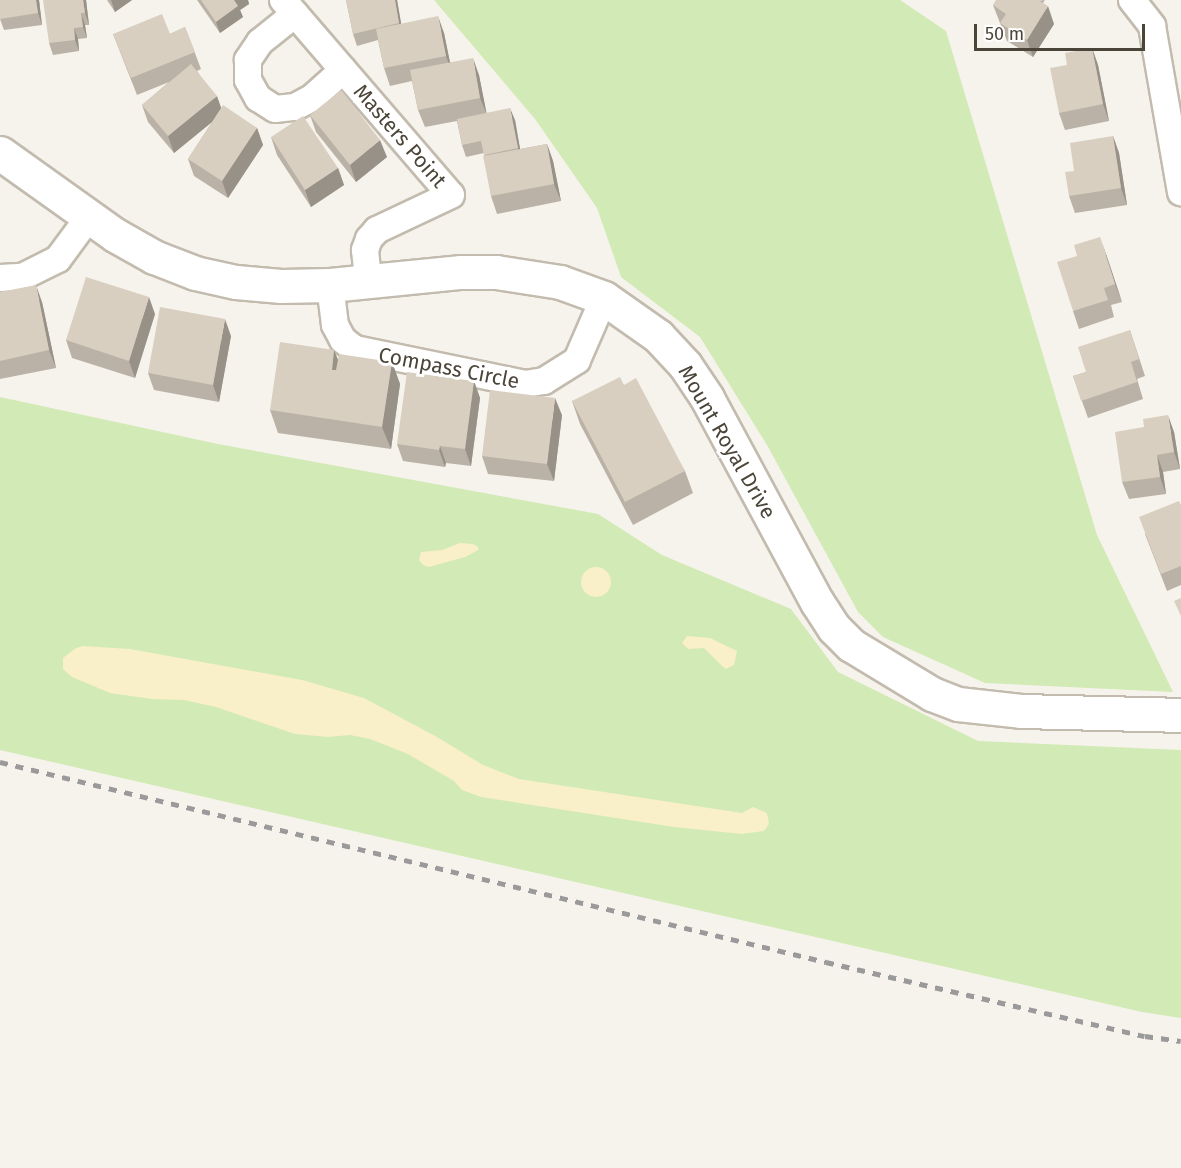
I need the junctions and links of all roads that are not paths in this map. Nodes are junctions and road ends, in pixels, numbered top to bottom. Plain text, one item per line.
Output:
1 (1132, 0) edge
2 (290, 7) edge
3 (343, 70) junction
4 (0, 153) edge
5 (1181, 193) edge
6 (89, 218) junction
7 (0, 278) edge
8 (368, 281) junction
9 (330, 285) junction
10 (604, 298) junction
11 (1181, 715) edge

1 - 5 street
2 - 3 street, Masters Point
2 - 3 street
3 - 8 street, Masters Point
4 - 6 street, Mount Royal Drive
6 - 7 street
6 - 9 street, Mount Royal Drive
8 - 9 street, Mount Royal Drive
8 - 10 street, Mount Royal Drive
9 - 10 street, Compass Circle
10 - 11 street, Mount Royal Drive

